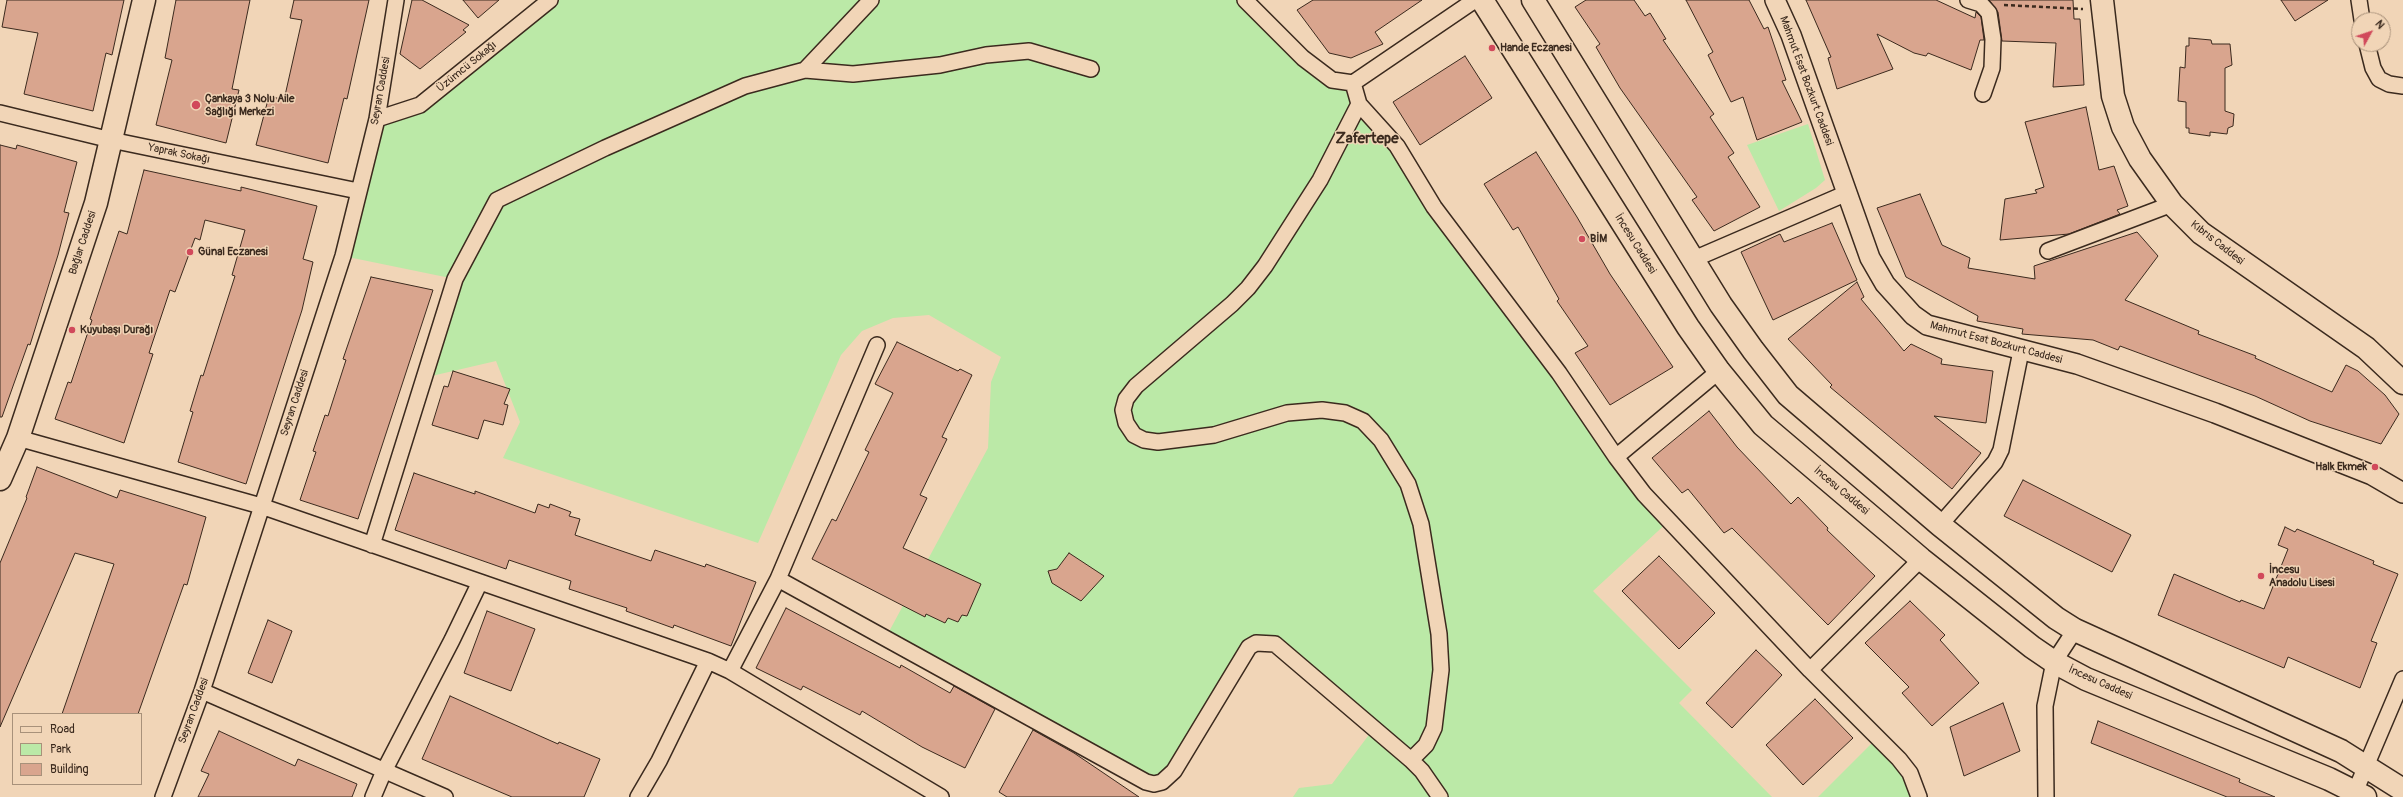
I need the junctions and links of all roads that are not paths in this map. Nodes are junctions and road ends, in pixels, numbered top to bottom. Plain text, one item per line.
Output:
1 (144, 0) edge
2 (396, 0) edge
3 (550, 0) edge
4 (871, 0) edge
5 (1245, 0) edge
6 (1475, 0) edge
7 (1482, 0) edge
8 (1533, 0) edge
9 (1775, 0) edge
10 (2359, 0) edge
11 (1975, 2) edge
12 (2102, 5) edge
13 (2361, 12) edge
14 (2369, 52) edge
15 (1091, 69) dead end
16 (805, 70) junction
17 (1353, 84) junction
18 (2403, 86) edge
19 (1983, 94) dead end
20 (1359, 104) junction
21 (0, 113) edge
22 (377, 119) junction
23 (111, 140) junction
24 (358, 191) junction
25 (1847, 193) junction
26 (2172, 204) junction
27 (2048, 251) dead end
28 (1694, 259) junction
29 (877, 345) dead end
30 (2021, 351) junction
31 (1719, 371) junction
32 (2403, 383) edge
33 (18, 438) junction
34 (1616, 457) junction
35 (0, 479) edge
36 (2403, 493) edge
37 (261, 506) junction
38 (1940, 525) junction
39 (372, 545) junction
40 (1921, 559) junction
41 (778, 579) junction
42 (480, 582) junction
43 (2075, 630) junction
44 (708, 661) junction
45 (2054, 662) junction
46 (1810, 670) junction
47 (730, 671) junction
48 (2403, 679) edge
49 (202, 691) junction
50 (1411, 760) junction
51 (2365, 767) junction
52 (384, 771) junction
53 (2403, 790) edge
54 (2360, 794) edge
55 (163, 797) edge
56 (373, 797) edge
57 (445, 797) edge
58 (638, 797) edge
59 (941, 797) edge
60 (1440, 797) edge
61 (1919, 797) edge
62 (2046, 797) edge

1 - 23 main road, Bağlar Caddesi
2 - 22 street, Seyran Caddesi
3 - 22 street, Üzümcü Sokağı
4 - 16 street
5 - 17 street
6 - 17 street
7 - 31 main road, İncesu Caddesi
8 - 28 main road
9 - 25 street, Mahmut Esat Bozkurt Caddesi
10 - 13 street
11 - 19 street
12 - 26 main road, Kıbrıs Caddesi
14 - 18 street
15 - 16 street
16 - 39 street
17 - 20 street
20 - 34 street
20 - 50 street
21 - 23 street, Yaprak Sokağı
22 - 24 street, Seyran Caddesi
23 - 24 street, Yaprak Sokağı
23 - 33 main road, Bağlar Caddesi
24 - 37 street, Seyran Caddesi
25 - 28 street
25 - 30 street, Mahmut Esat Bozkurt Caddesi
26 - 27 street
26 - 32 main road, Kıbrıs Caddesi
28 - 38 main road
29 - 41 street
30 - 36 street, Mahmut Esat Bozkurt Caddesi
30 - 38 street
31 - 34 street
31 - 40 main road, İncesu Caddesi
33 - 35 main road, Bağlar Caddesi
33 - 37 street
34 - 46 street
37 - 39 street
37 - 49 street, Seyran Caddesi
38 - 43 main road
39 - 42 street
40 - 45 main road, İncesu Caddesi
40 - 46 street
41 - 47 street
41 - 50 street
42 - 44 street
42 - 52 street
43 - 45 street
43 - 51 main road
44 - 47 street
44 - 58 street
45 - 54 main road, İncesu Caddesi
45 - 62 street
46 - 61 street
47 - 59 street
48 - 51 street
49 - 52 street
49 - 55 street, Seyran Caddesi
50 - 60 street
51 - 53 main road
51 - 54 street
52 - 56 street
52 - 57 street

